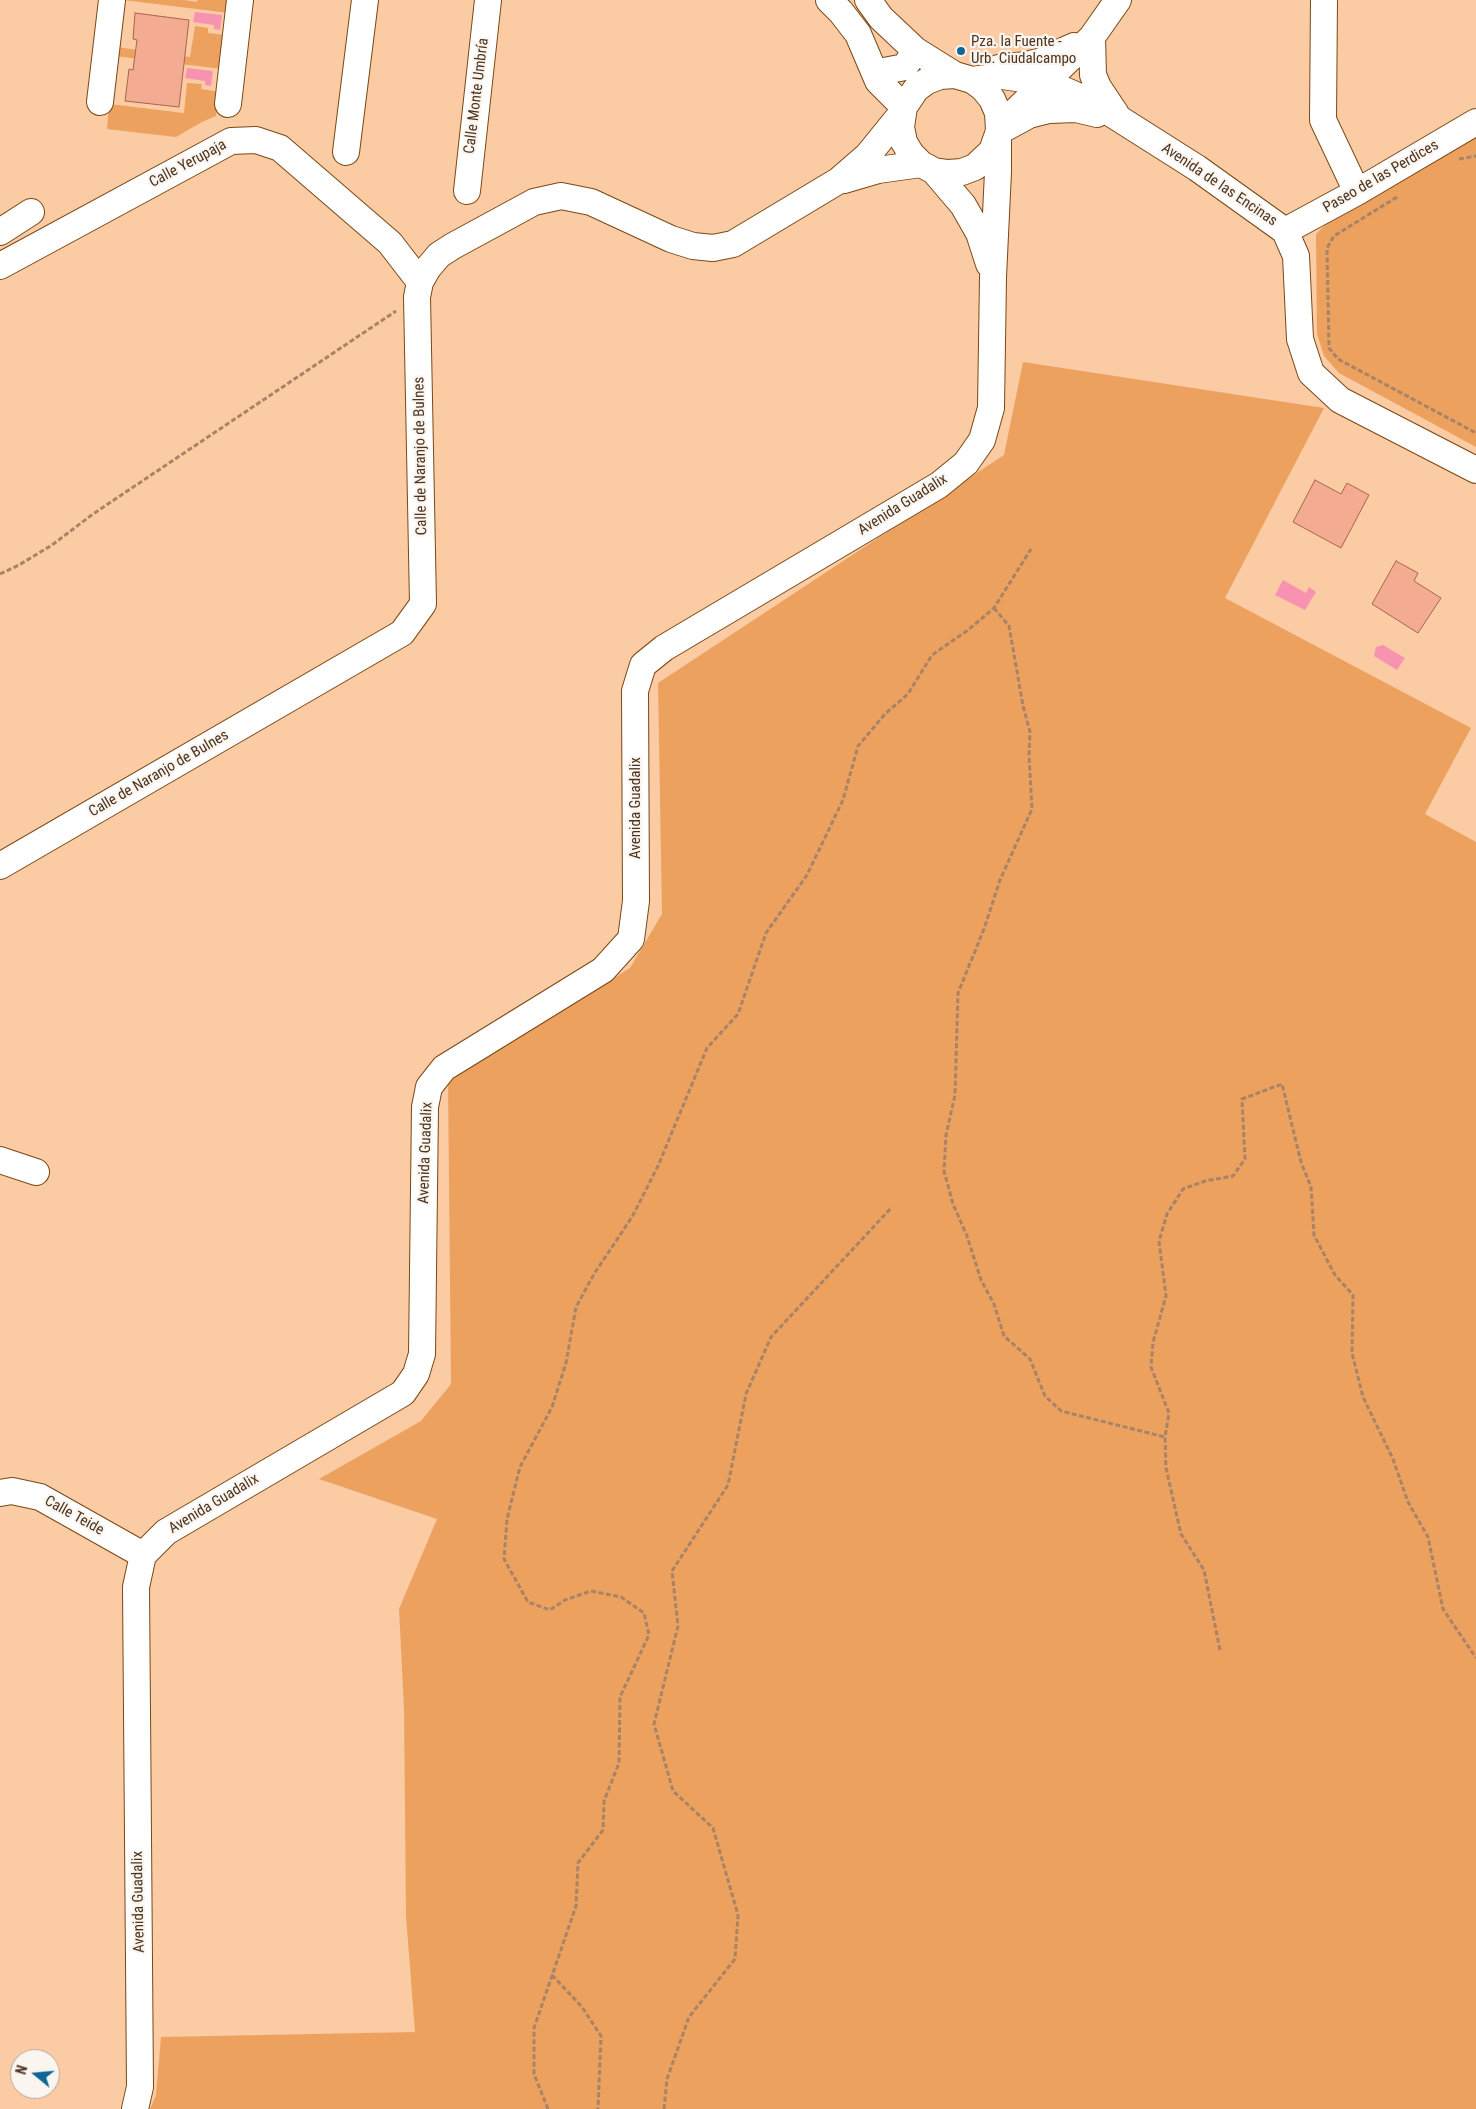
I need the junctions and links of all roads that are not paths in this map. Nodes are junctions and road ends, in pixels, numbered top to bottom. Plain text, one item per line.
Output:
1 (112, 0) edge
2 (240, 0) edge
3 (366, 0) edge
4 (488, 0) edge
5 (829, 0) edge
6 (846, 0) edge
7 (868, 0) edge
8 (1118, 0) edge
9 (1324, 0) edge
10 (1092, 37) junction
11 (915, 50) junction
12 (884, 71) junction
13 (963, 77) junction
14 (1044, 84) junction
15 (100, 102) dead end
16 (228, 104) dead end
17 (905, 107) junction
18 (1119, 119) junction
19 (1476, 122) edge
20 (999, 131) junction
21 (346, 152) dead end
22 (928, 168) junction
23 (838, 181) junction
24 (466, 191) dead end
25 (1357, 192) junction
26 (31, 212) dead end
27 (1285, 230) junction
28 (0, 232) edge
29 (390, 243) junction
30 (439, 255) junction
31 (0, 266) edge
32 (993, 277) junction
33 (418, 290) junction
34 (1476, 470) edge
35 (0, 866) edge
36 (0, 1160) edge
37 (36, 1172) dead end
38 (0, 1493) edge
39 (143, 1555) junction
40 (135, 2109) edge

1 - 15 street
2 - 16 street
3 - 21 street
4 - 24 street, Calle Monte Umbría
5 - 17 street
6 - 12 street
7 - 11 street
8 - 10 street
9 - 25 street
10 - 13 street
10 - 14 street
10 - 18 street, Avenida de las Encinas
11 - 12 street
11 - 13 street
12 - 17 street
13 - 14 street, Avenida de las Encinas
13 - 17 street
13 - 20 street
14 - 18 street, Avenida de las Encinas
14 - 20 street
17 - 22 street
17 - 23 street
18 - 20 street, Avenida de las Encinas
18 - 27 street, Avenida de las Encinas
19 - 25 street, Paseo de las Perdices
20 - 22 street
20 - 32 street, Avenida Guadalix
22 - 23 street
22 - 32 street, Avenida Guadalix
23 - 30 street
25 - 27 street, Paseo de las Perdices
26 - 28 street
27 - 34 street, Avenida de las Encinas
29 - 30 street, Calle Yerupaja
29 - 31 street, Calle Yerupaja
29 - 33 street, Calle Yerupaja
30 - 33 street
32 - 39 street, Avenida Guadalix
33 - 35 street, Calle de Naranjo de Bulnes
36 - 37 street
38 - 39 street, Calle Teide
39 - 40 street, Avenida Guadalix

